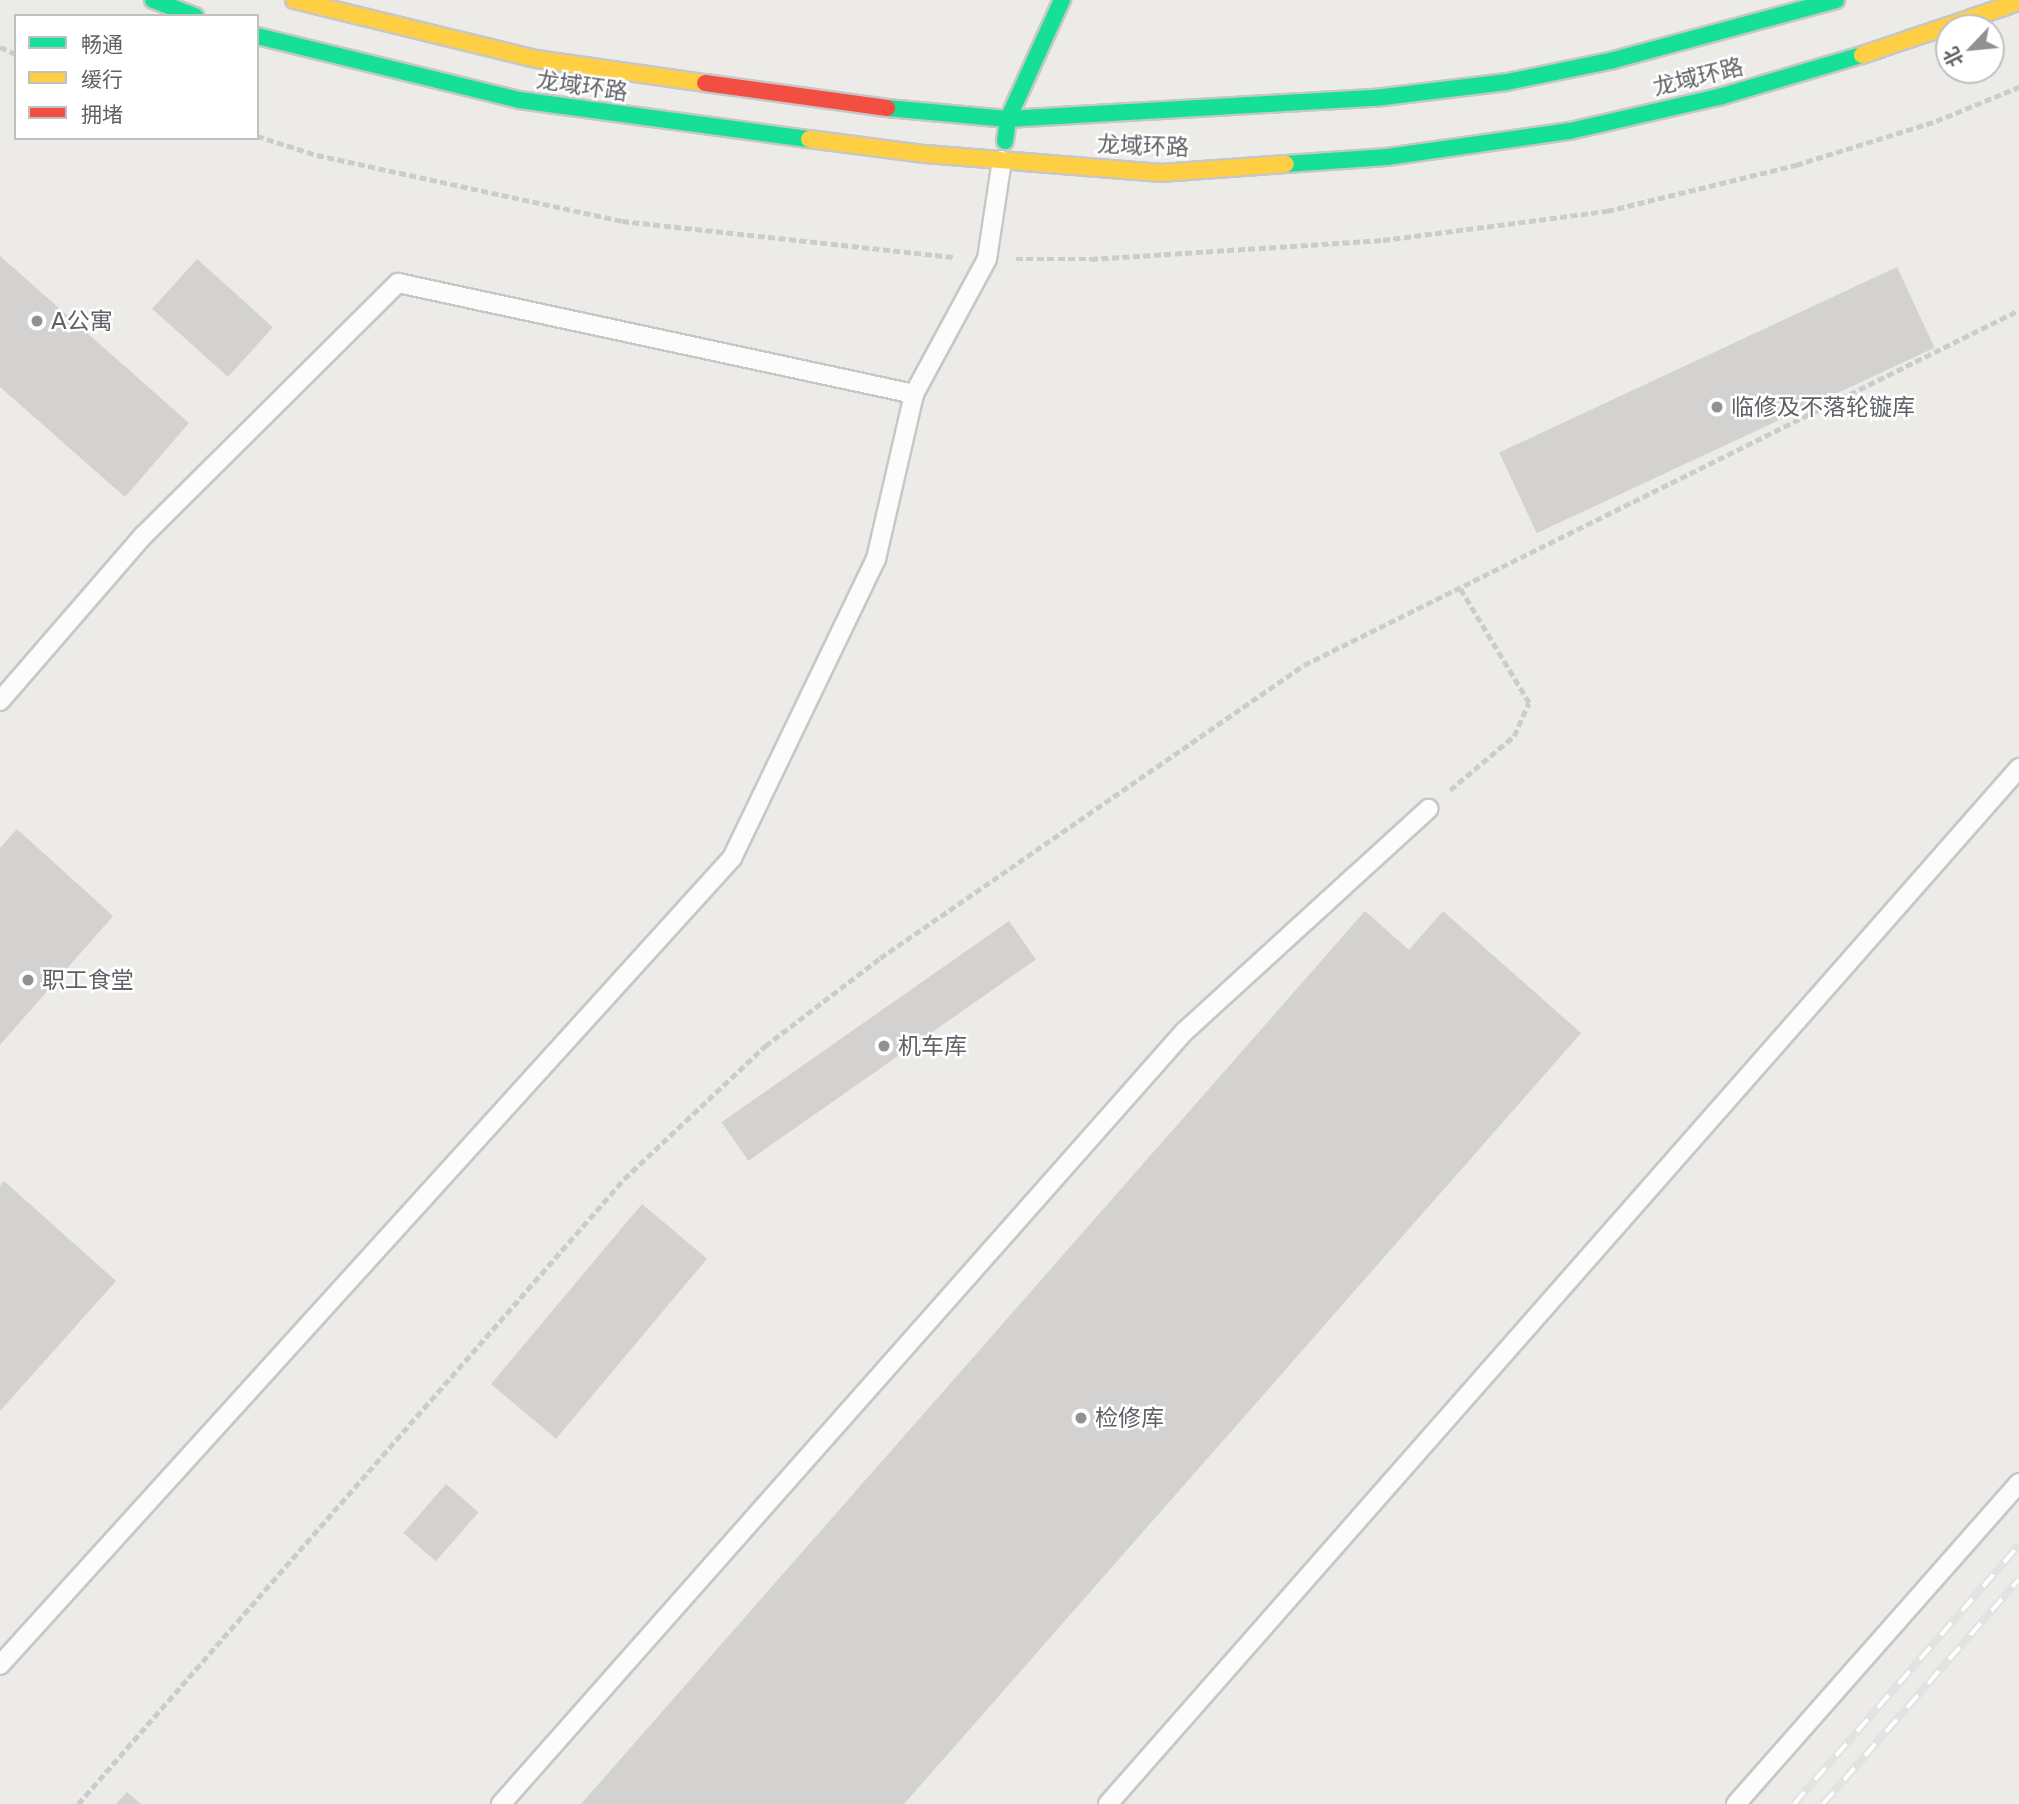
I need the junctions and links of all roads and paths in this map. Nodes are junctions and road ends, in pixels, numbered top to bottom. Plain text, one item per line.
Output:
1 (153, 0) edge
2 (294, 0) edge
3 (1062, 0) edge
4 (1836, 0) edge
5 (2019, 2) edge
6 (190, 14) edge
7 (259, 37) edge
8 (1008, 119) junction
9 (1002, 160) junction
10 (2019, 310) edge
11 (914, 394) junction
12 (1459, 587) junction
13 (0, 701) edge
14 (2019, 768) edge
15 (1428, 809) joint
16 (2019, 1483) edge
17 (0, 1665) edge
18 (78, 1804) edge
19 (501, 1804) edge
20 (1108, 1804) edge
21 (1735, 1804) edge

1 - 6 main road
2 - 8 main road, 龙域环路
3 - 8 main road
4 - 8 main road, 龙域环路
5 - 9 main road, 龙域环路
7 - 9 main road, 龙域环路
8 - 9 main road
9 - 11 lane
10 - 12 path
11 - 13 lane
11 - 17 lane
12 - 15 path
12 - 18 path
14 - 20 lane
15 - 19 lane
16 - 21 lane

